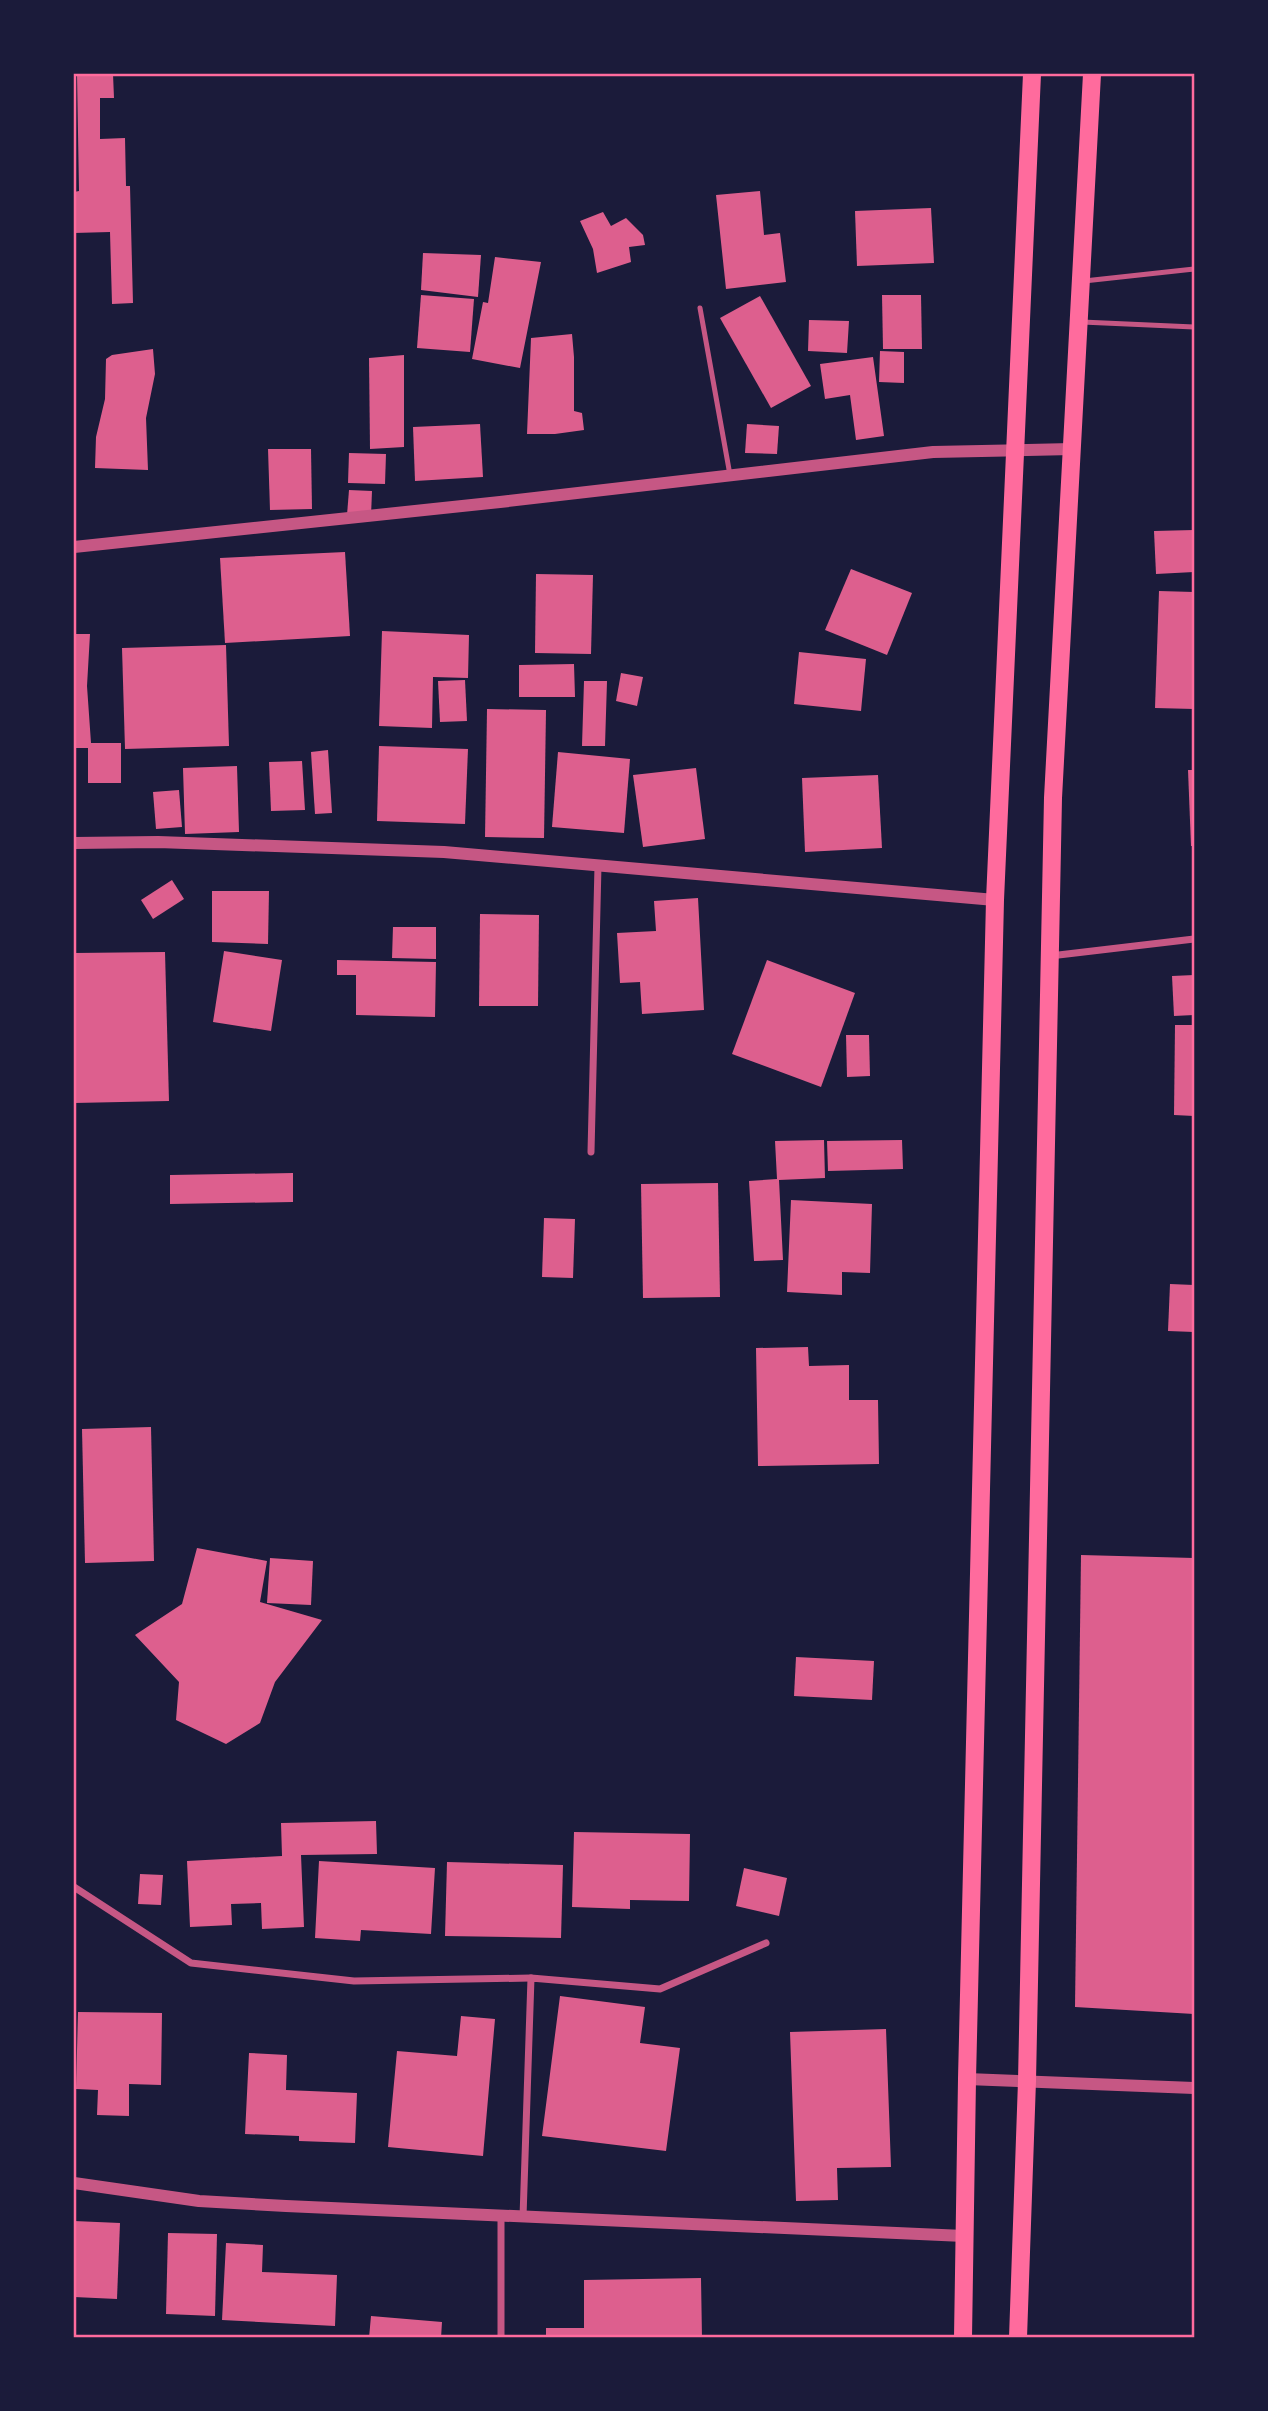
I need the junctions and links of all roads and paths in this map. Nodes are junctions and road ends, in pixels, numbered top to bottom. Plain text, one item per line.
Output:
1 (1032, 74) edge
2 (1092, 74) edge
3 (1195, 269) edge
4 (1081, 282) junction
5 (700, 308) dead end
6 (1079, 322) junction
7 (1195, 327) edge
8 (1072, 449) junction
9 (1014, 452) junction
10 (730, 475) junction
11 (74, 547) edge
12 (74, 843) edge
13 (598, 866) junction
14 (995, 900) junction
15 (1195, 939) edge
16 (1050, 956) junction
17 (592, 1152) dead end
18 (74, 1887) edge
19 (766, 1943) dead end
20 (531, 1978) junction
21 (967, 2079) junction
22 (1027, 2081) junction
23 (1195, 2088) edge
24 (74, 2183) edge
25 (501, 2217) junction
26 (523, 2218) junction
27 (964, 2236) junction
28 (501, 2337) edge
29 (963, 2337) edge
30 (1018, 2337) edge

1 - 9 main road
2 - 4 main road
3 - 4 lane
4 - 6 main road
5 - 10 lane
6 - 7 lane
6 - 8 main road
8 - 9 street
8 - 16 main road
9 - 10 street
9 - 14 main road
10 - 11 street
12 - 13 street
13 - 14 street
13 - 17 street
14 - 21 main road
15 - 16 street
16 - 22 main road
18 - 20 street
19 - 20 street
20 - 26 street
21 - 22 street
21 - 27 main road
22 - 23 street
22 - 30 main road
24 - 25 street
25 - 26 street
25 - 28 street
26 - 27 street
27 - 29 main road

